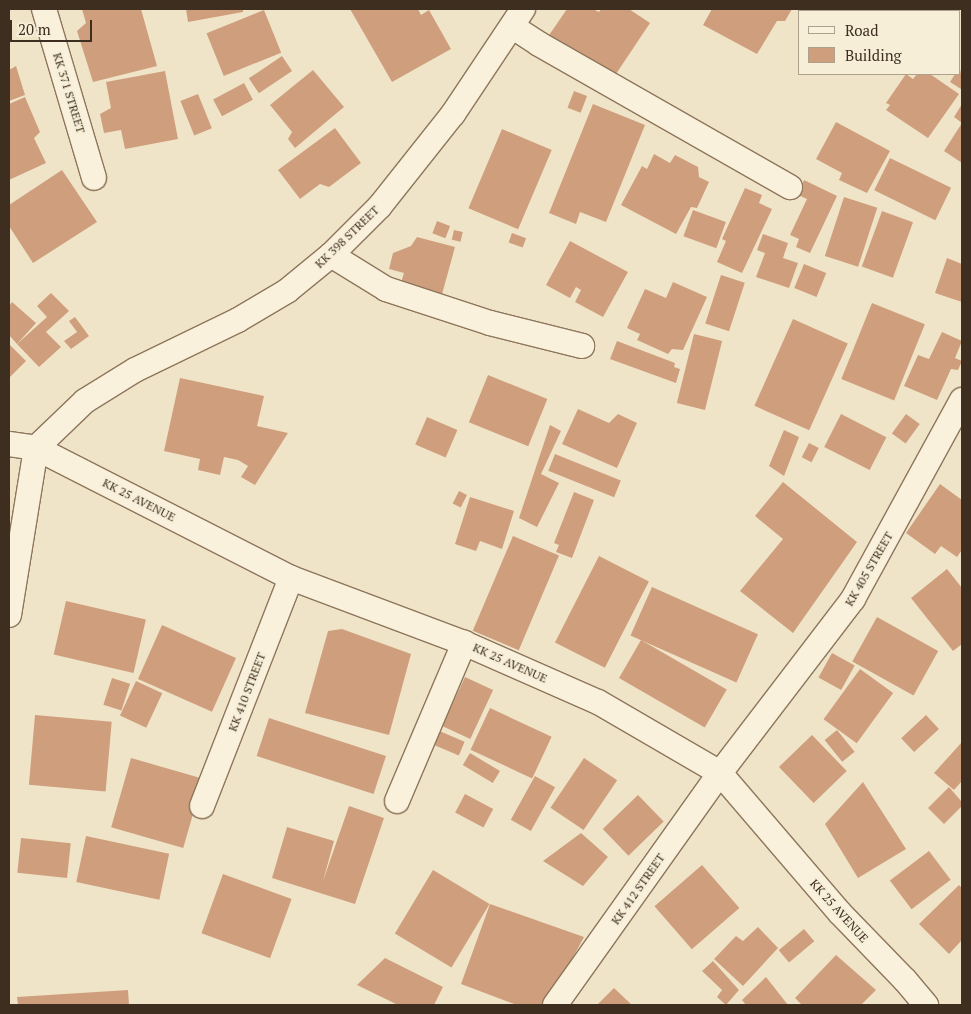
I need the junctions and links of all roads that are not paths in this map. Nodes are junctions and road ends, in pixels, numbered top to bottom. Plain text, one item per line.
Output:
1 (44, 9) edge
2 (518, 18) edge
3 (94, 178) dead end
4 (790, 187) dead end
5 (331, 255) junction
6 (582, 346) dead end
7 (962, 400) edge
8 (9, 444) edge
9 (36, 448) junction
10 (291, 578) junction
11 (9, 615) edge
12 (464, 643) junction
13 (720, 773) junction
14 (397, 801) dead end
15 (202, 806) dead end
16 (555, 1005) edge
17 (926, 1005) edge

1 - 3 street, KK 371 STREET
2 - 4 street
2 - 5 street, KK 398 STREET
5 - 6 street
5 - 9 street, KK 398 STREET
7 - 13 street, KK 405 STREET
8 - 9 street, KK 25 AVENUE
9 - 10 street, KK 25 AVENUE
9 - 11 street
10 - 12 street, KK 25 AVENUE
10 - 15 street, KK 410 STREET
12 - 13 street, KK 25 AVENUE
12 - 14 street
13 - 16 street, KK 412 STREET
13 - 17 street, KK 25 AVENUE

